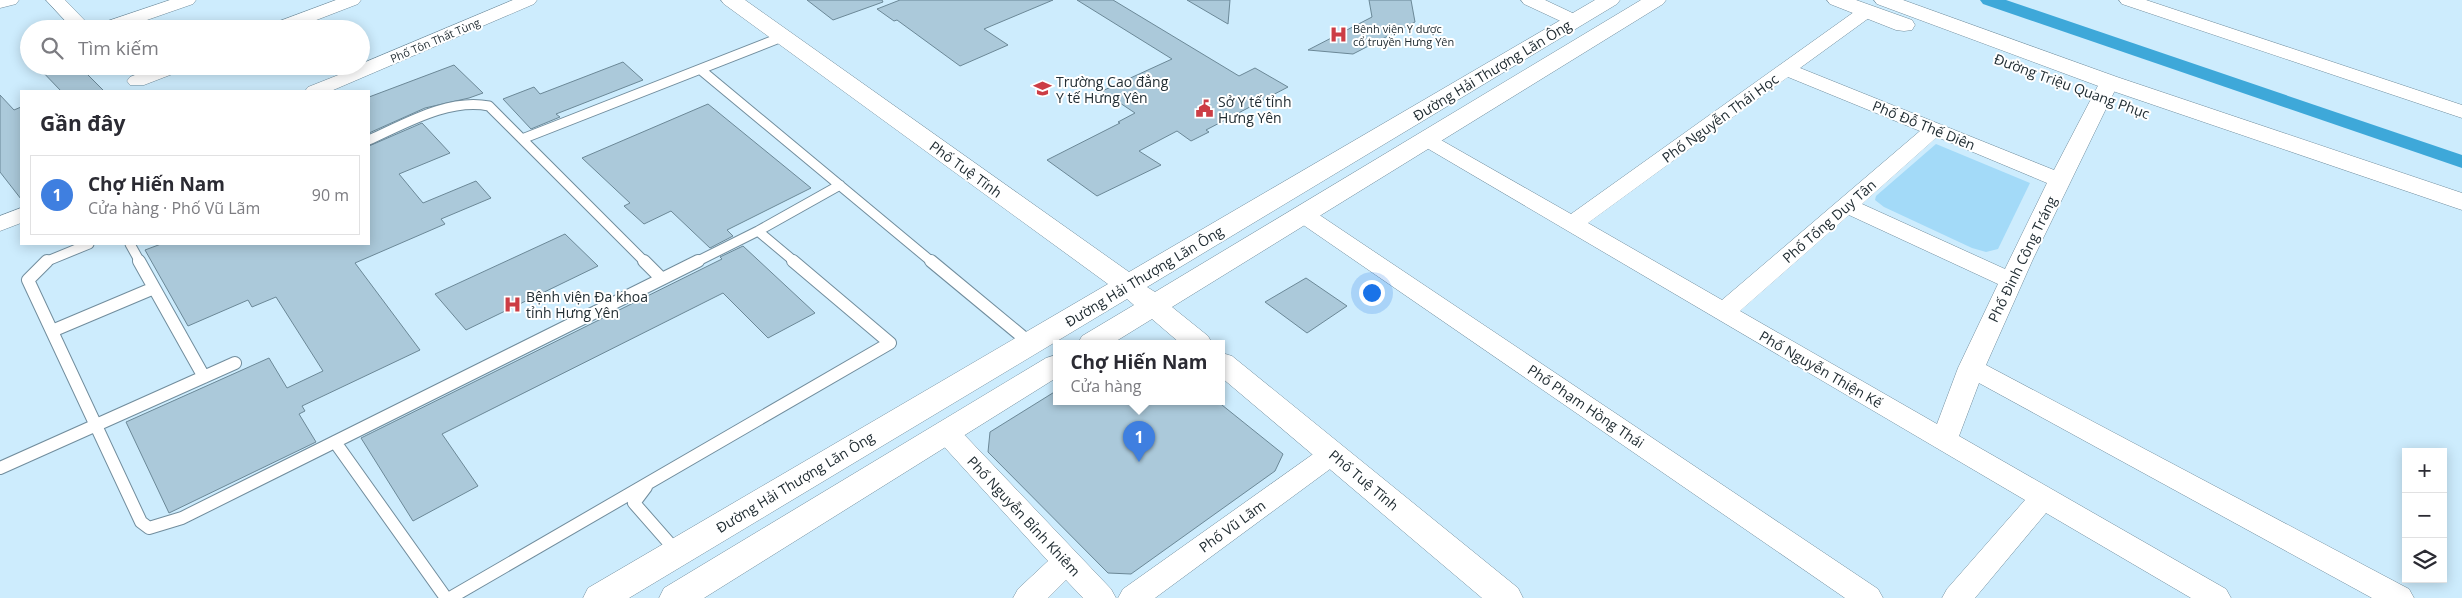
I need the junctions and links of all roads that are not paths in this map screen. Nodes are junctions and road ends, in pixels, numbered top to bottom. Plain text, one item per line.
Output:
1 (10, 0) edge
2 (55, 0) edge
3 (187, 0) edge
4 (352, 0) edge
5 (527, 0) edge
6 (731, 0) edge
7 (1530, 0) edge
8 (1610, 0) edge
9 (1656, 0) edge
10 (1837, 0) edge
11 (2128, 0) edge
12 (0, 3) edge
13 (1875, 6) edge
14 (75, 20) edge
15 (130, 20) edge
16 (300, 20) edge
17 (1575, 21) junction
18 (782, 37) junction
19 (370, 67) edge
20 (701, 70) junction
21 (1788, 70) junction
22 (1486, 73) junction
23 (131, 75) edge
24 (161, 75) edge
25 (352, 75) edge
26 (142, 86) edge
27 (1514, 87) junction
28 (317, 90) edge
29 (2105, 90) junction
30 (2462, 112) edge
31 (1934, 129) junction
32 (522, 139) junction
33 (370, 140) edge
34 (1427, 140) junction
35 (2060, 180) junction
36 (840, 185) junction
37 (2462, 202) edge
38 (1846, 205) junction
39 (20, 215) edge
40 (1304, 215) junction
41 (0, 224) edge
42 (1572, 224) junction
43 (758, 231) junction
44 (87, 245) edge
45 (131, 245) edge
46 (661, 278) junction
47 (2010, 280) junction
48 (1128, 285) junction
49 (154, 288) junction
50 (1152, 306) junction
51 (1724, 312) junction
52 (52, 331) junction
53 (1097, 340) edge
54 (1194, 340) edge
55 (1030, 343) junction
56 (235, 363) dead end
57 (1225, 365) edge
58 (1053, 367) edge
59 (1971, 368) junction
60 (204, 377) junction
61 (96, 425) junction
62 (947, 433) junction
63 (1944, 440) junction
64 (335, 442) junction
65 (1332, 454) junction
66 (0, 468) edge
67 (650, 482) junction
68 (2043, 498) junction
69 (677, 552) junction
70 (1066, 562) junction
71 (690, 590) edge
72 (448, 598) edge
73 (600, 598) edge
74 (1028, 598) edge
75 (1101, 598) edge
76 (1133, 598) edge
77 (1506, 598) edge
78 (1868, 598) edge
79 (1958, 598) edge
80 (2216, 598) edge
81 (2400, 598) edge

1 - 12 street
2 - 14 street
3 - 15 street
4 - 16 street
5 - 19 street, Phố Tôn Thất Tùng
6 - 18 street, Phố Tuệ Tĩnh
7 - 17 street
8 - 17 street, Đường Hải Thượng Lãn Ông
9 - 27 street, Đường Hải Thượng Lãn Ông
10 - 13 street, Đường Triệu Quang Phục
11 - 30 street
13 - 21 street, Phố Nguyễn Thái Học
13 - 29 street, Đường Triệu Quang Phục
17 - 22 street, Đường Hải Thượng Lãn Ông
18 - 20 lane
18 - 48 street, Phố Tuệ Tĩnh
20 - 32 lane
20 - 36 lane
21 - 31 street, Phố Đỗ Thế Diên
21 - 42 street, Phố Nguyễn Thái Học
22 - 27 street
22 - 48 street, Đường Hải Thượng Lãn Ông
23 - 26 street
24 - 26 street
25 - 28 street, Phố Tôn Thất Tùng
27 - 34 street, Đường Hải Thượng Lãn Ông
29 - 35 street, Phố Đinh Công Tráng
29 - 37 street, Đường Triệu Quang Phục
31 - 35 street, Phố Đỗ Thế Diên
31 - 38 street, Phố Tống Duy Tân
32 - 33 lane
32 - 46 lane
34 - 40 street, Đường Hải Thượng Lãn Ông
34 - 42 street, Phố Nguyễn Thiện Kế
35 - 47 street, Phố Đinh Công Tráng
36 - 43 lane
36 - 55 lane
38 - 47 street
38 - 51 street, Phố Tống Duy Tân
39 - 41 street
40 - 50 street, Đường Hải Thượng Lãn Ông
40 - 78 street, Phố Phạm Hồng Thái
42 - 51 street, Phố Nguyễn Thiện Kế
43 - 46 lane
43 - 67 lane
44 - 52 lane
45 - 49 lane
46 - 64 lane
47 - 59 street, Phố Đinh Công Tráng
48 - 50 street, Phố Tuệ Tĩnh
48 - 55 street, Đường Hải Thượng Lãn Ông
49 - 52 lane
49 - 60 lane
50 - 53 street, Đường Hải Thượng Lãn Ông
50 - 54 street, Phố Tuệ Tĩnh
51 - 63 street, Phố Nguyễn Thiện Kế
52 - 61 lane
55 - 69 street, Đường Hải Thượng Lãn Ông
56 - 60 lane
57 - 65 street, Phố Tuệ Tĩnh
58 - 62 street
59 - 63 street, Phố Đinh Công Tráng
59 - 81 street
60 - 61 lane
61 - 64 lane
61 - 66 lane
62 - 70 street, Phố Nguyễn Bỉnh Khiêm
62 - 71 street
63 - 68 street, Phố Nguyễn Thiện Kế
64 - 72 lane
65 - 76 street, Phố Vũ Lãm
65 - 77 street, Phố Tuệ Tĩnh
67 - 69 lane
67 - 72 lane
68 - 79 street
68 - 80 street, Phố Nguyễn Thiện Kế
69 - 71 street
69 - 73 street, Đường Hải Thượng Lãn Ông
70 - 74 street
70 - 75 street, Phố Nguyễn Bỉnh Khiêm

